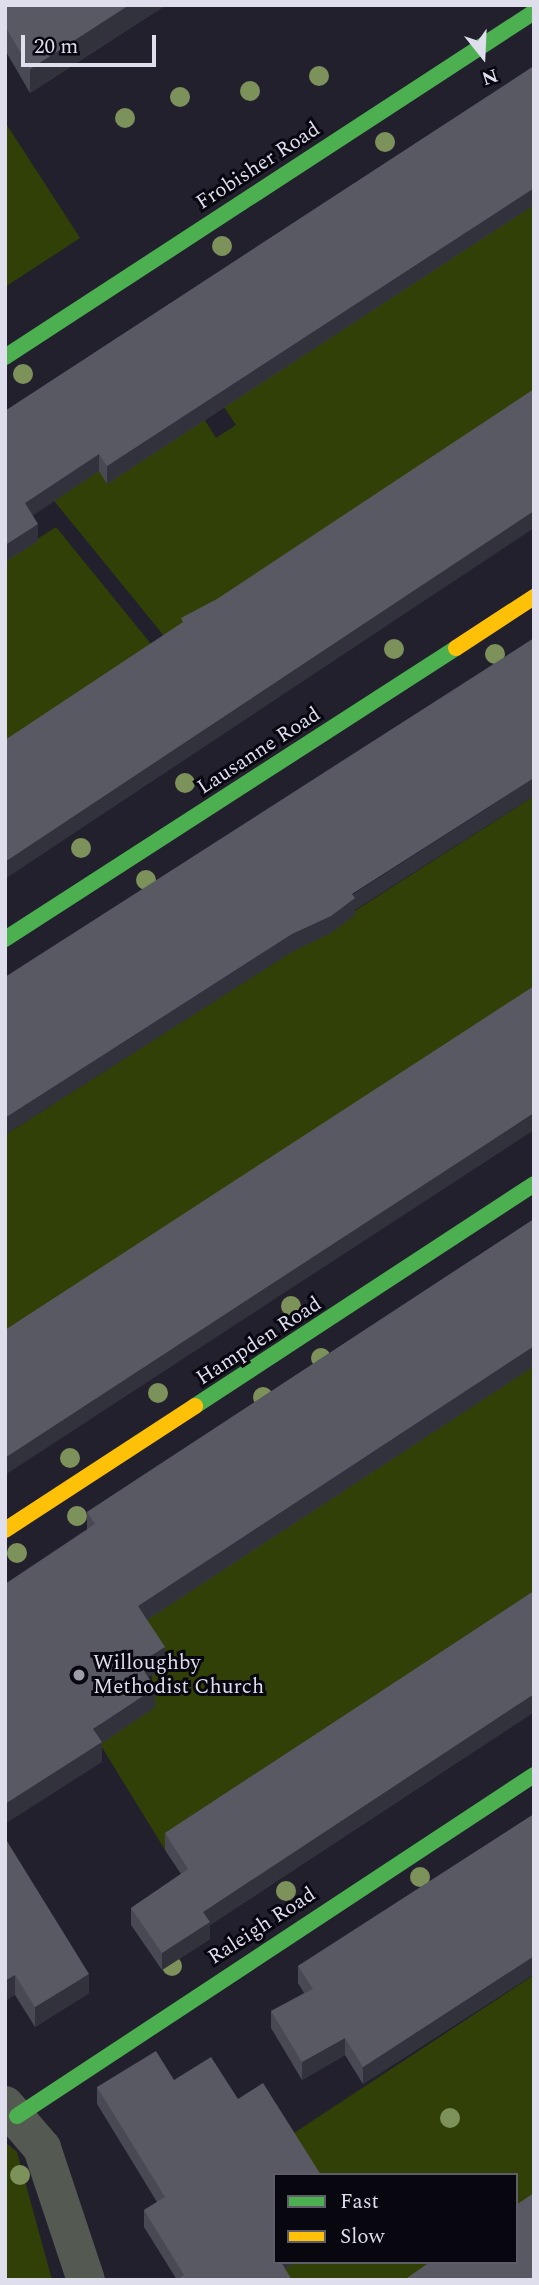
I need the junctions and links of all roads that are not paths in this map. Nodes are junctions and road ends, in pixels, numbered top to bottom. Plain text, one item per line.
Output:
1 (534, 12) edge
2 (5, 357) edge
3 (534, 597) edge
4 (5, 939) edge
5 (534, 1184) edge
6 (5, 1530) edge
7 (534, 1775) edge
8 (11, 2111) edge
9 (86, 2280) edge

1 - 2 street, Frobisher Road
3 - 4 street, Lausanne Road
5 - 6 street, Hampden Road
7 - 8 street, Raleigh Road
8 - 9 street

